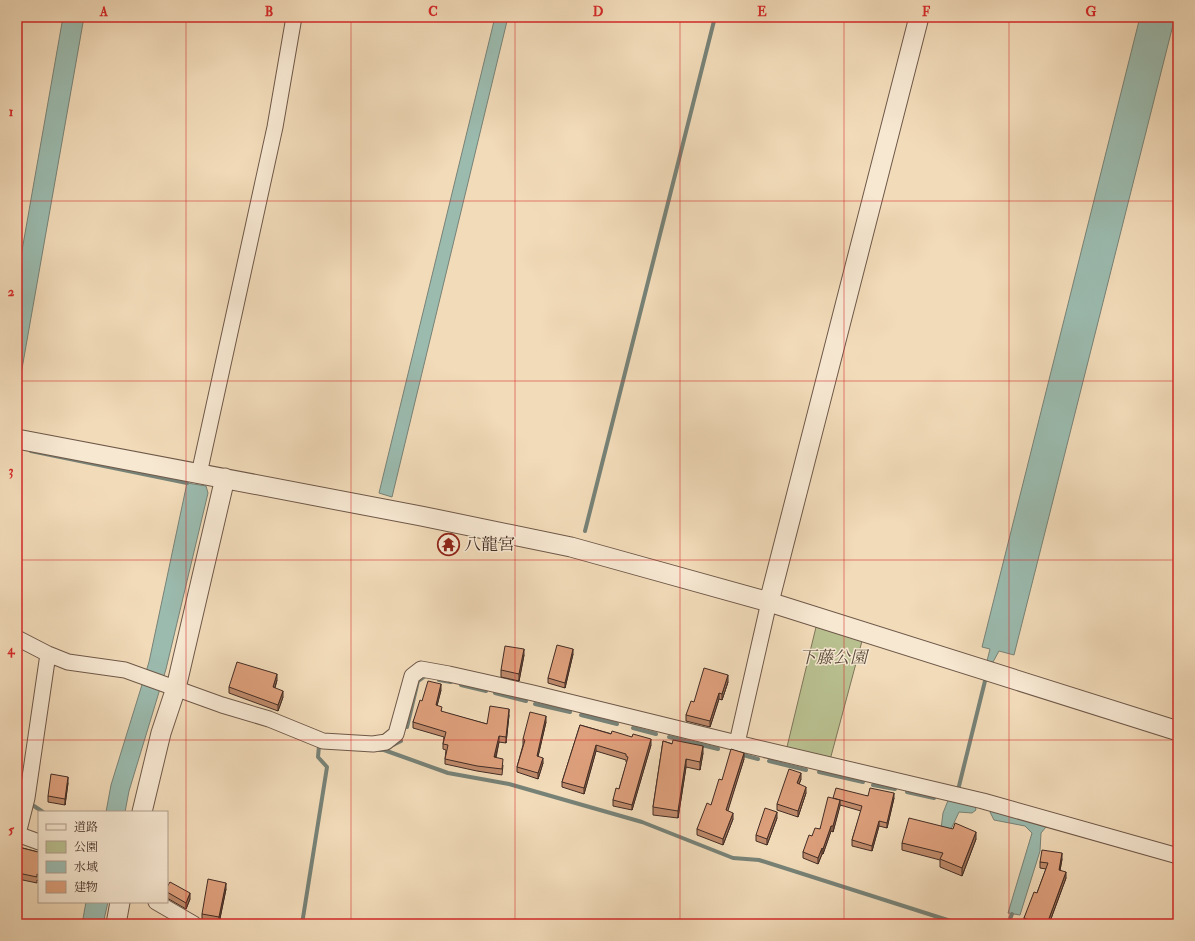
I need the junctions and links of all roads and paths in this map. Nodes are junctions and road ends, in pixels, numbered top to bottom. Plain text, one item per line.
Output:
1 (294, 17) edge
2 (919, 17) edge
3 (17, 439) edge
4 (199, 474) junction
5 (225, 478) junction
6 (769, 602) junction
7 (17, 638) edge
8 (48, 654) junction
9 (171, 686) junction
10 (1178, 731) edge
11 (737, 743) junction
12 (142, 811) edge
13 (17, 834) edge
14 (38, 842) edge
15 (1178, 856) edge
16 (120, 903) edge
17 (158, 903) edge
18 (116, 924) edge
19 (194, 924) edge

1 - 4 street
2 - 6 street
3 - 4 street
4 - 5 street
5 - 6 street
5 - 9 street
6 - 10 street
6 - 11 street
7 - 8 street
8 - 9 street
8 - 13 street
9 - 11 street
9 - 12 street
11 - 15 street
13 - 14 street
16 - 18 street
17 - 19 street

